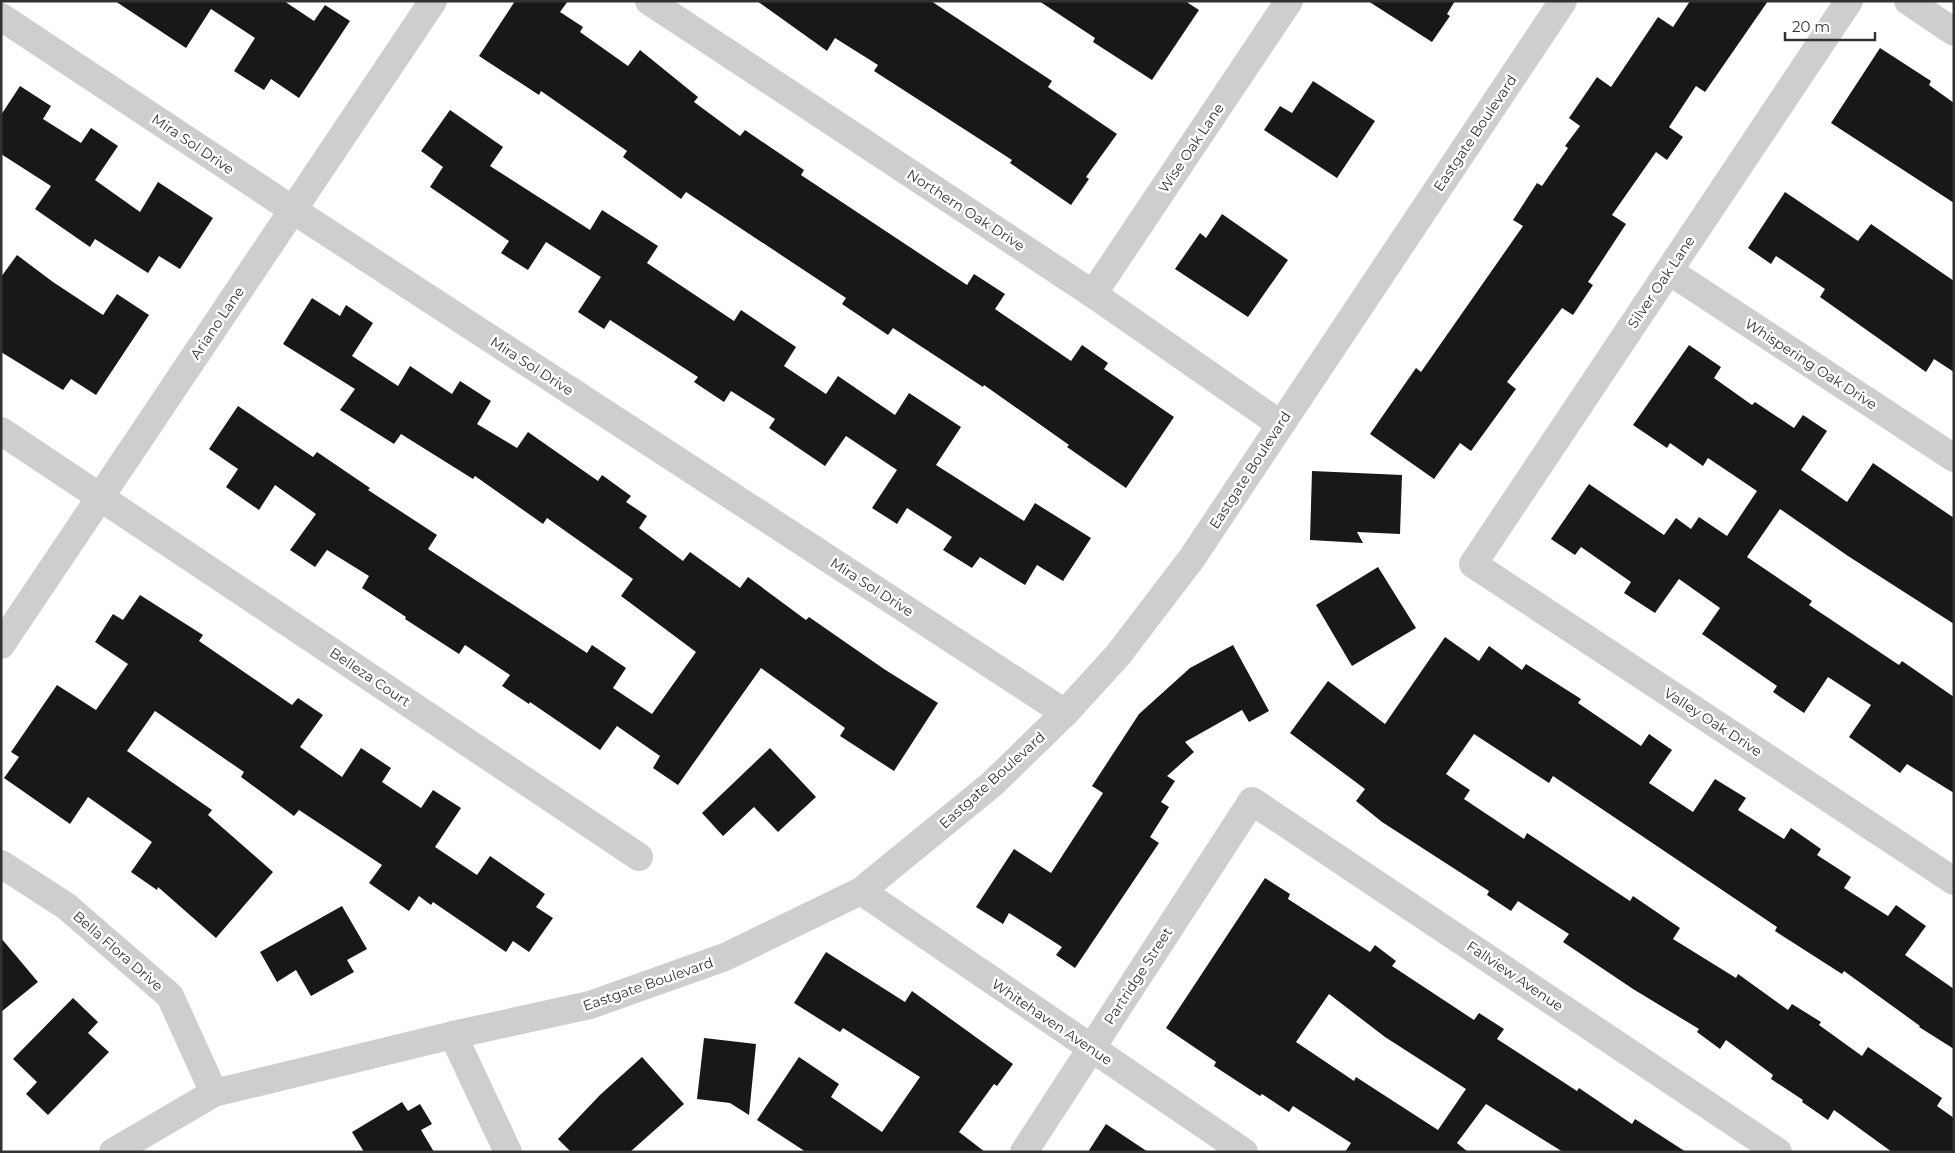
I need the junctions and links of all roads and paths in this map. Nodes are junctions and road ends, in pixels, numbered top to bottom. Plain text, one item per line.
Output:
1 (433, 1) edge
2 (649, 1) edge
3 (1563, 1) edge
4 (1850, 1) edge
5 (1908, 1) edge
6 (1283, 3) edge
7 (1, 17) edge
8 (1954, 32) edge
9 (293, 210) junction
10 (1669, 271) junction
11 (1092, 294) junction
12 (1280, 424) junction
13 (1, 431) edge
14 (1954, 458) edge
15 (100, 497) junction
16 (1473, 564) joint
17 (1, 644) edge
18 (1065, 713) junction
19 (1252, 801) joint
20 (639, 857) dead end
21 (1, 864) edge
22 (1954, 881) edge
23 (861, 891) junction
24 (454, 1035) junction
25 (1091, 1048) junction
26 (214, 1094) junction
27 (113, 1152) edge
28 (508, 1152) edge
29 (1024, 1152) edge
30 (1244, 1152) edge
31 (1778, 1152) edge

1 - 9 street, Ariano Lane
2 - 11 street, Northern Oak Drive
3 - 12 street, Eastgate Boulevard
4 - 10 street, Silver Oak Lane
5 - 8 street
6 - 11 street, Wise Oak Lane
7 - 9 street, Mira Sol Drive
9 - 15 street, Ariano Lane
9 - 18 street, Mira Sol Drive
10 - 14 street, Whispering Oak Drive
10 - 16 street, Silver Oak Lane
11 - 12 street, Northern Oak Drive
12 - 18 street, Eastgate Boulevard
13 - 15 street, Belleza Court
15 - 17 street, Ariano Lane
15 - 20 street, Belleza Court
16 - 22 street, Valley Oak Drive
18 - 23 street, Eastgate Boulevard
19 - 25 street, Partridge Street
19 - 31 street, Fallview Avenue
21 - 26 street, Bella Flora Drive
23 - 24 street, Eastgate Boulevard
23 - 25 street, Whitehaven Avenue
24 - 26 street, Eastgate Boulevard
24 - 28 street
25 - 29 street, Partridge Street
25 - 30 street, Whitehaven Avenue
26 - 27 street, Eastgate Boulevard

